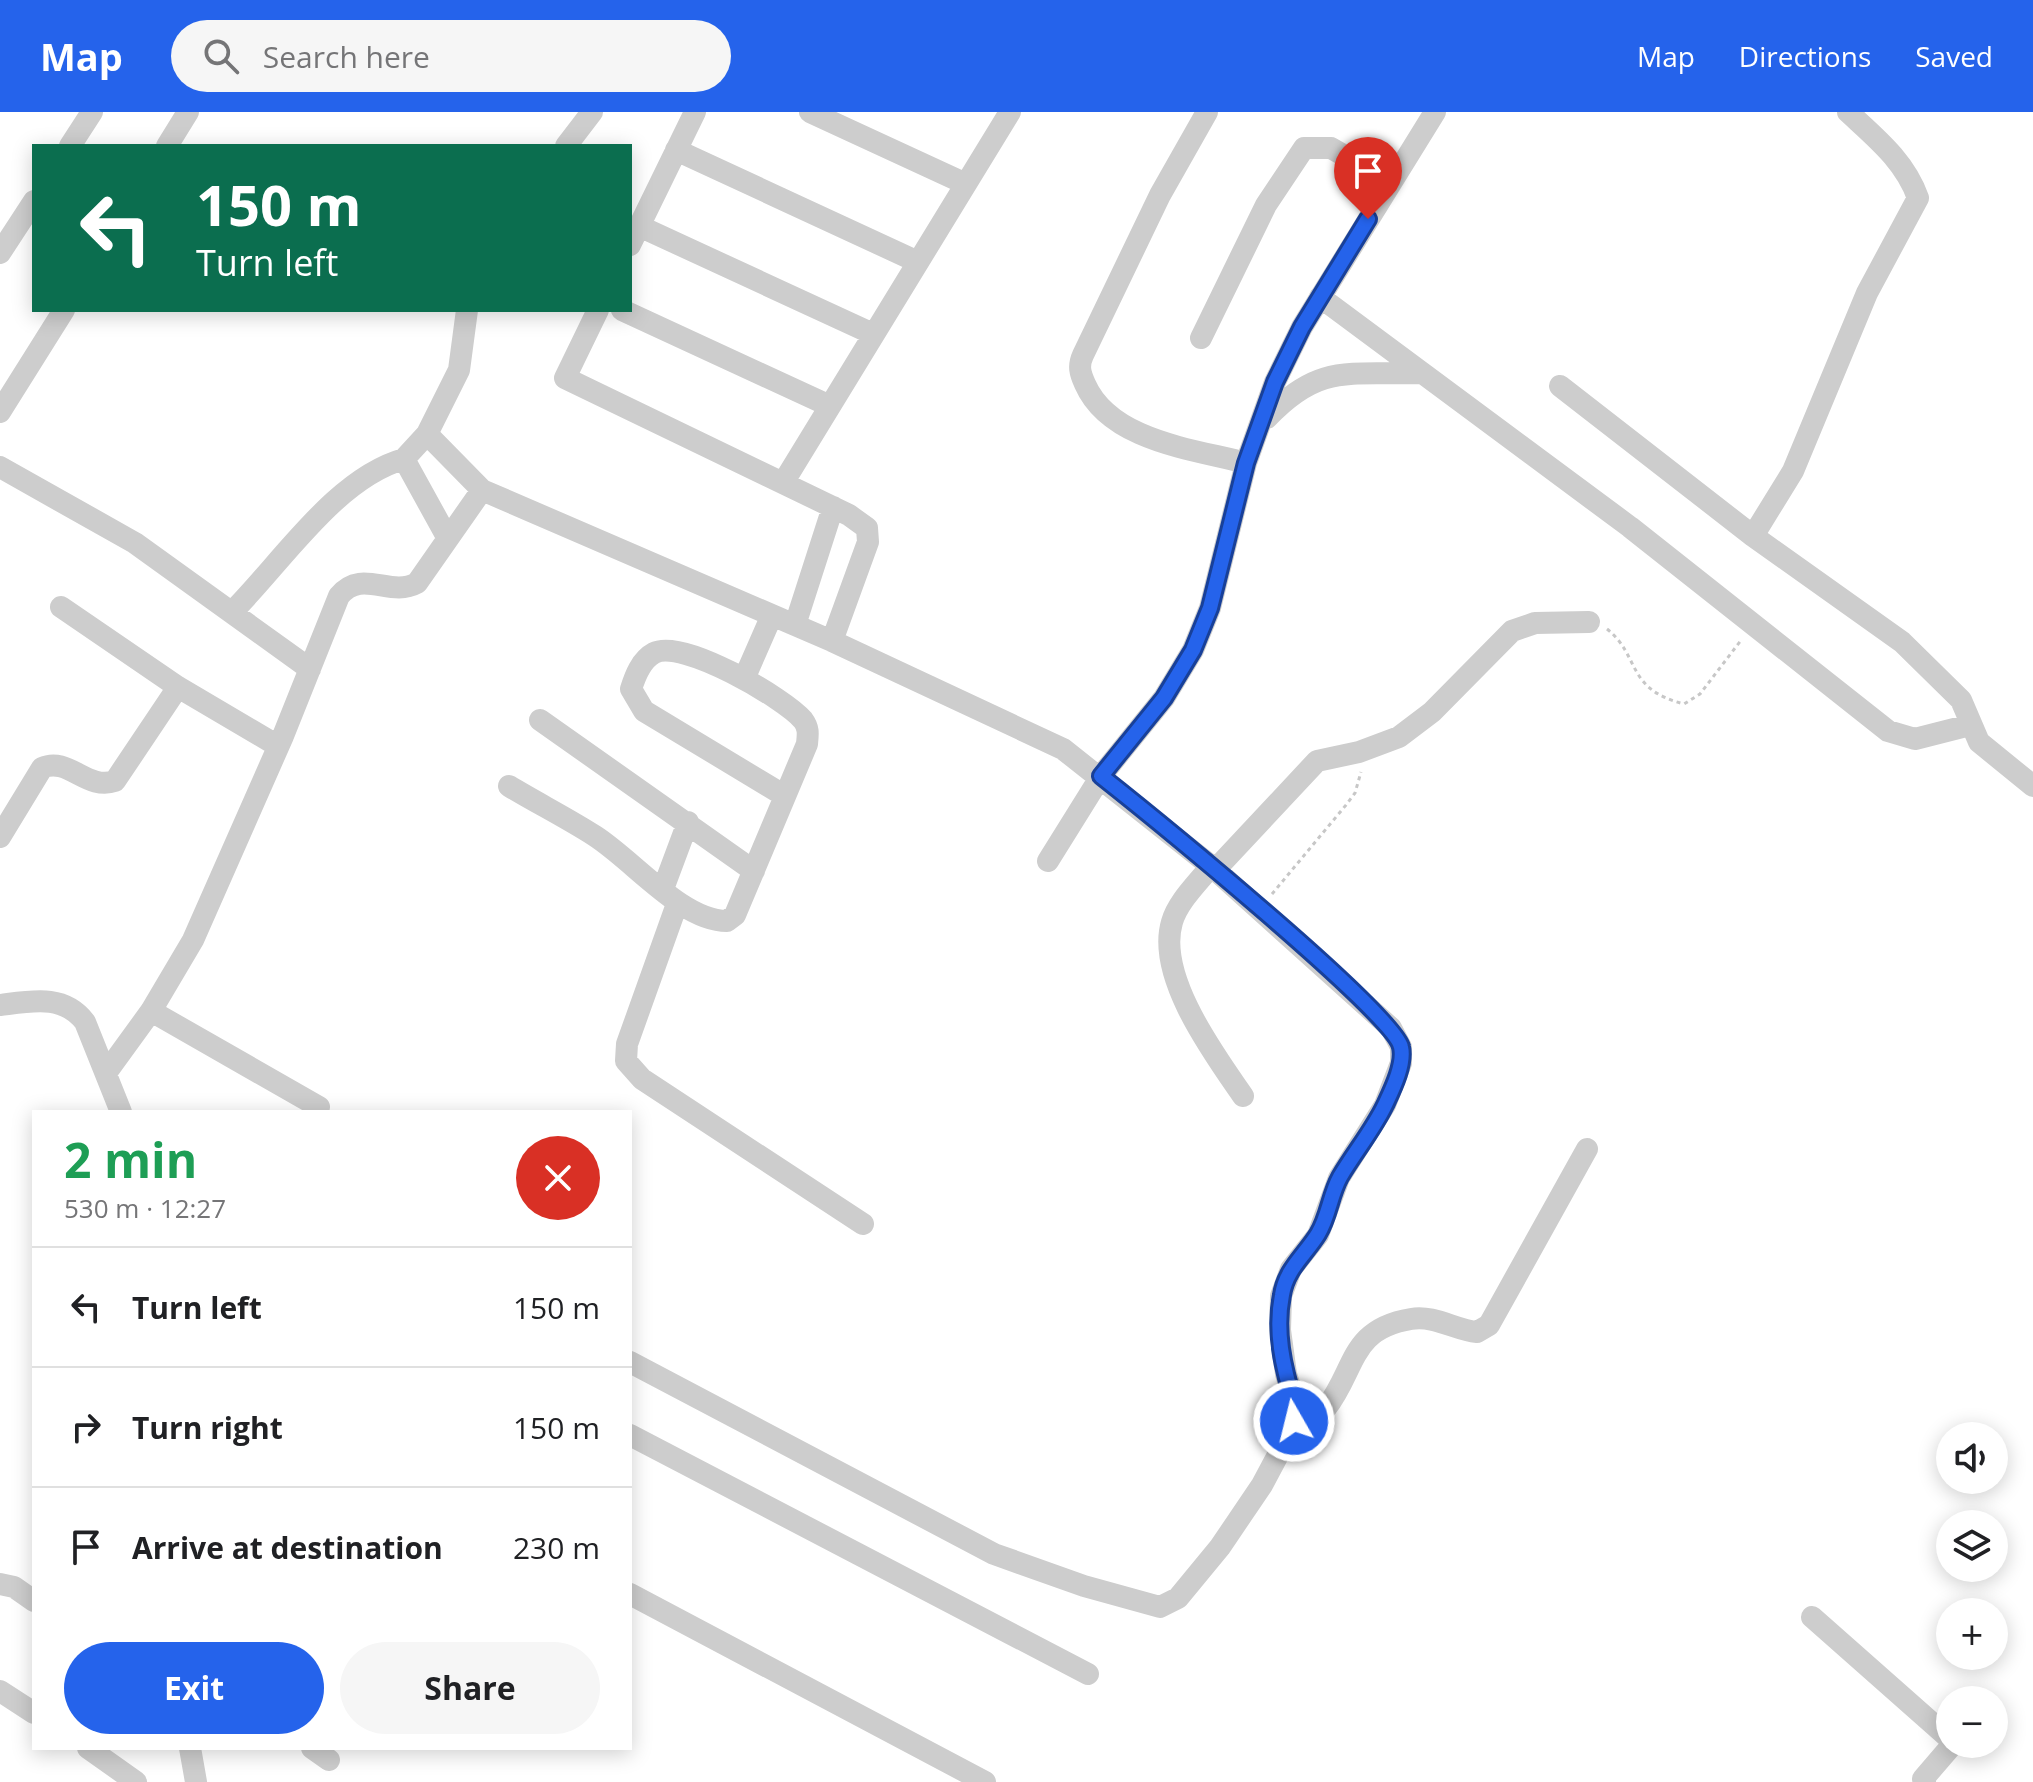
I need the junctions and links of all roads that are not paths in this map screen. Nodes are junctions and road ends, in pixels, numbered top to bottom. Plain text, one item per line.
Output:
1 (92, 112) edge
2 (188, 112) edge
3 (592, 112) edge
4 (695, 112) edge
5 (810, 112) edge
6 (1010, 112) edge
7 (1207, 112) edge
8 (1435, 112) edge
9 (1848, 112) edge
10 (71, 144) edge
11 (168, 144) edge
12 (568, 144) edge
13 (676, 150) junction
14 (1390, 182) junction
15 (966, 184) junction
16 (32, 204) edge
17 (635, 236) edge
18 (0, 253) edge
19 (918, 262) junction
20 (1320, 297) junction
21 (63, 312) edge
22 (467, 312) edge
23 (597, 312) edge
24 (626, 312) edge
25 (873, 334) junction
26 (1201, 338) dead end
27 (1419, 373) junction
28 (1560, 386) dead end
29 (830, 406) junction
30 (0, 412) edge
31 (1263, 421) junction
32 (427, 434) junction
33 (404, 459) junction
34 (1246, 463) junction
35 (0, 467) edge
36 (783, 483) junction
37 (482, 490) junction
38 (833, 507) junction
39 (1753, 536) junction
40 (447, 537) junction
41 (61, 607) dead end
42 (233, 611) junction
43 (772, 615) junction
44 (1589, 622) road end
45 (795, 625) junction
46 (832, 641) junction
47 (310, 669) junction
48 (744, 679) junction
49 (178, 687) junction
50 (540, 720) dead end
51 (1970, 725) junction
52 (278, 746) junction
53 (1101, 776) junction
54 (509, 786) dead end
55 (2033, 786) edge
56 (785, 796) junction
57 (688, 822) junction
58 (0, 837) edge
59 (1048, 861) dead end
60 (1213, 868) junction
61 (754, 871) junction
62 (670, 896) junction
63 (0, 1005) edge
64 (151, 1011) junction
65 (106, 1073) junction
66 (1243, 1096) dead end
67 (319, 1107) dead end
68 (120, 1110) edge
69 (1587, 1149) dead end
70 (863, 1224) dead end
71 (632, 1363) edge
72 (632, 1436) edge
73 (1287, 1438) junction
74 (0, 1584) edge
75 (632, 1595) edge
76 (32, 1600) edge
77 (1812, 1617) dead end
78 (1088, 1674) dead end
79 (0, 1691) edge
80 (32, 1712) edge
81 (1936, 1728) edge
82 (91, 1750) edge
83 (190, 1750) edge
84 (1938, 1758) edge
85 (136, 1782) edge
86 (196, 1782) edge
87 (985, 1782) edge
88 (1925, 1782) edge

1 - 10 street
2 - 11 street
3 - 12 street
4 - 13 street
5 - 15 street
6 - 15 street
7 - 34 street
8 - 14 street
9 - 39 street
13 - 17 street
13 - 19 street
14 - 20 street
14 - 26 street
15 - 19 street
16 - 18 street
17 - 25 street
19 - 25 street
20 - 27 street
20 - 31 street
21 - 30 street
22 - 32 street
23 - 36 street
24 - 29 street
25 - 29 street
27 - 31 street
27 - 51 street
28 - 39 street
29 - 36 street
31 - 34 street
32 - 33 street
32 - 37 street
33 - 40 street
33 - 42 street
34 - 53 street
35 - 42 street
36 - 38 street
37 - 40 street
37 - 43 street
38 - 45 street
38 - 46 street
39 - 51 street
40 - 47 street
41 - 49 street
42 - 47 street
43 - 45 street
43 - 48 street
44 - 60 street
45 - 46 street
46 - 53 street
47 - 52 street
48 - 56 street
48 - 56 street
49 - 52 street
49 - 58 street
50 - 57 street
51 - 55 street
52 - 64 street
53 - 59 street
53 - 60 street
54 - 62 street
56 - 61 street
57 - 61 street
57 - 62 street
60 - 66 street
60 - 73 street
61 - 62 street
62 - 70 street
63 - 65 street
64 - 65 street
64 - 67 street
65 - 68 street
69 - 73 street
71 - 73 street
72 - 78 street
74 - 76 street
75 - 87 street
77 - 81 street
79 - 80 street
82 - 85 street
83 - 86 street
84 - 88 street

